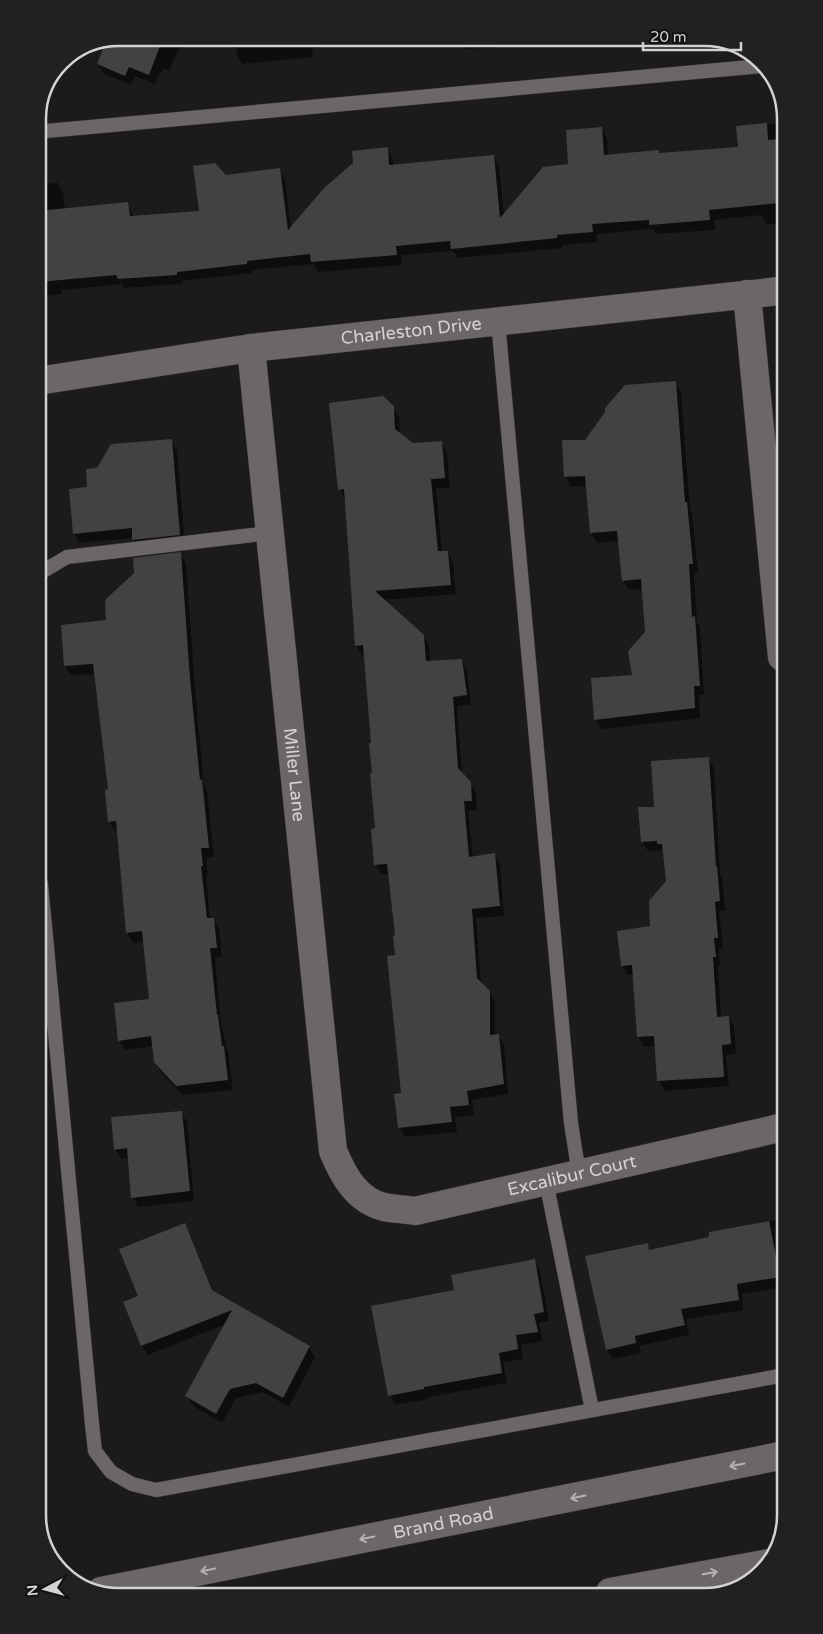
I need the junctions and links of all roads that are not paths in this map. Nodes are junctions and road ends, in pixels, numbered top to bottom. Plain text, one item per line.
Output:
1 (754, 67) edge
2 (46, 131) edge
3 (777, 291) edge
4 (747, 294) junction
5 (498, 321) junction
6 (251, 348) junction
7 (46, 380) edge
8 (270, 534) junction
9 (46, 569) edge
10 (777, 605) edge
11 (46, 937) edge
12 (777, 1129) edge
13 (579, 1174) junction
14 (546, 1181) junction
15 (359, 1195) joint
16 (777, 1376) edge
17 (592, 1410) junction
18 (777, 1457) edge
19 (757, 1565) edge
20 (116, 1588) edge
21 (632, 1588) edge

1 - 2 lane
3 - 4 street, Charleston Drive
4 - 5 street, Charleston Drive
4 - 10 street
5 - 6 street, Charleston Drive
5 - 13 lane
6 - 7 street, Charleston Drive
6 - 8 street, Miller Lane
8 - 9 lane
8 - 15 street, Miller Lane
11 - 17 lane
12 - 13 street, Excalibur Court
13 - 14 street, Excalibur Court
14 - 15 street, Excalibur Court
14 - 17 lane
16 - 17 lane
18 -> 20 street, Brand Road
21 -> 19 street

